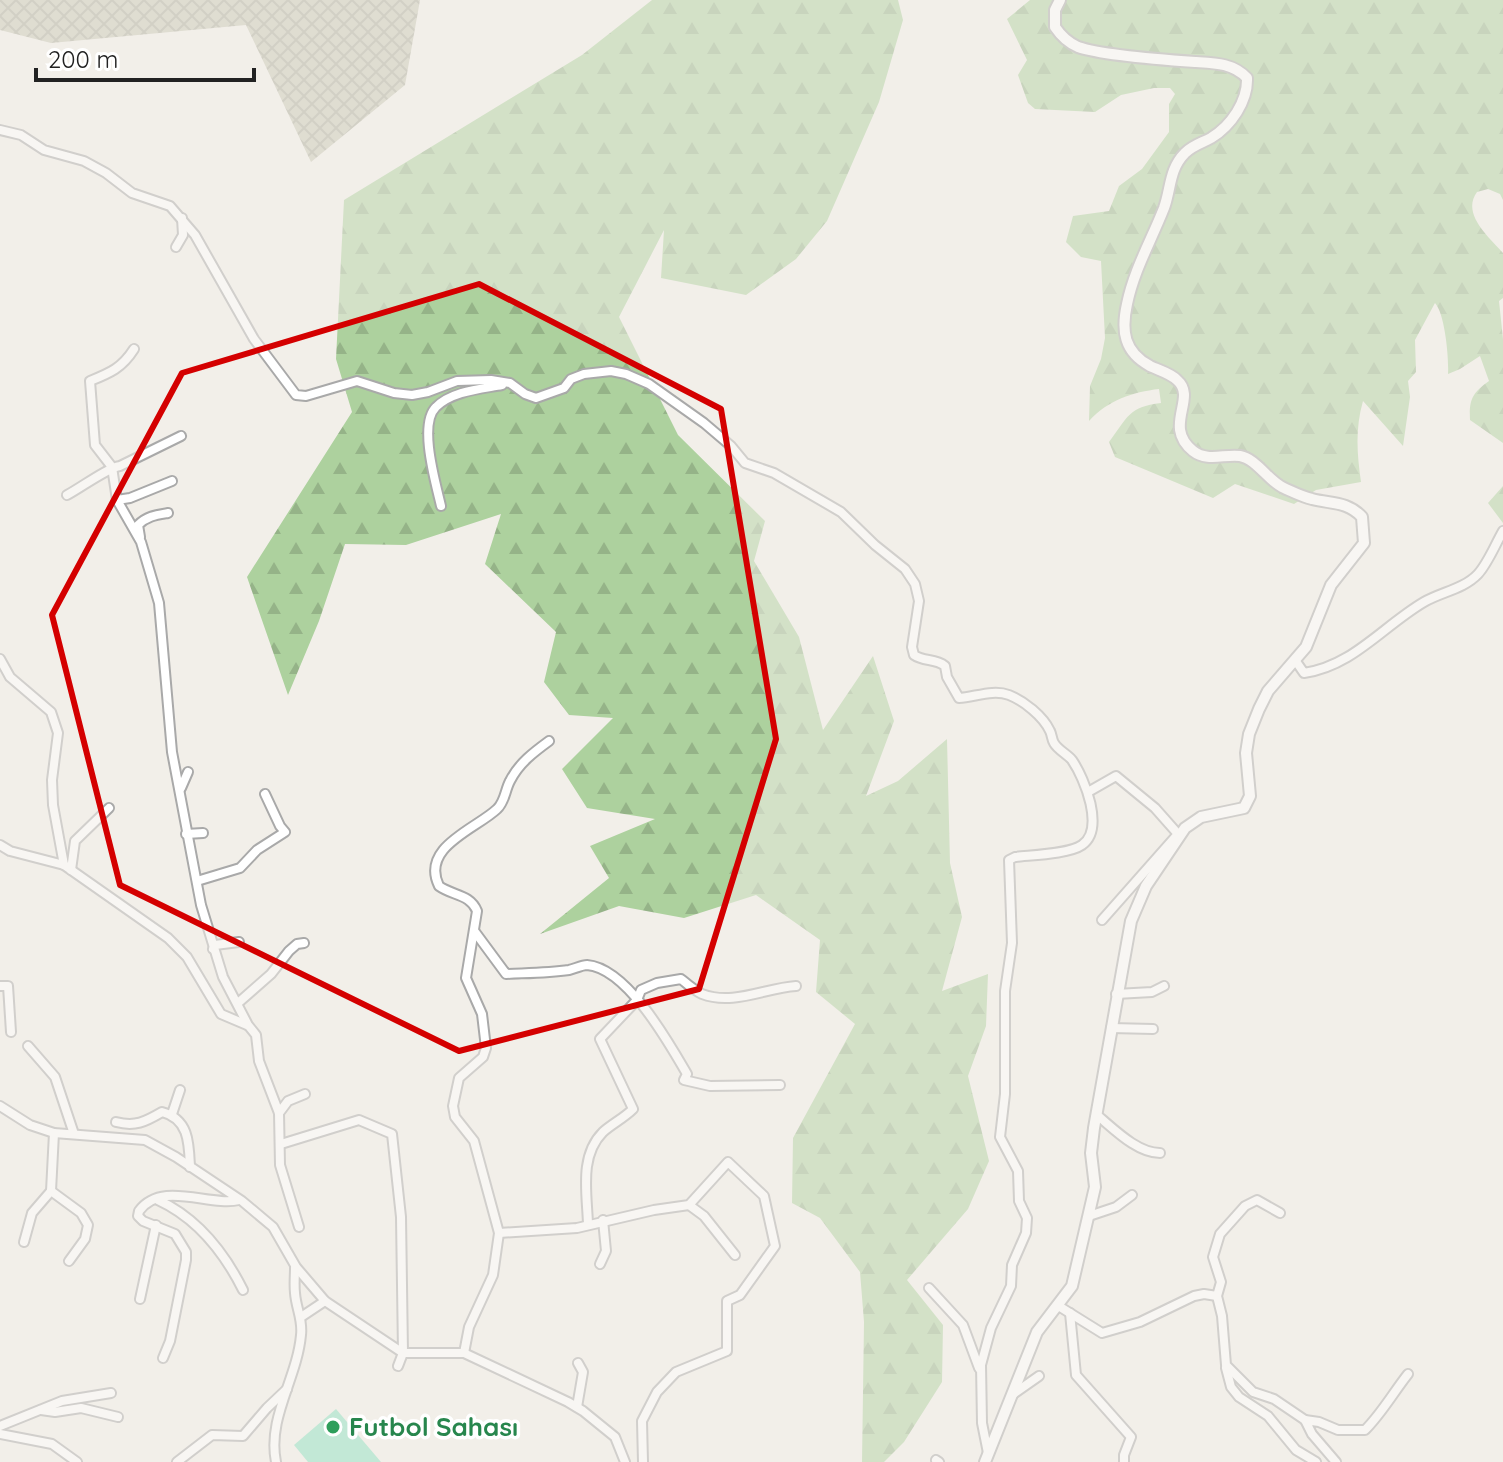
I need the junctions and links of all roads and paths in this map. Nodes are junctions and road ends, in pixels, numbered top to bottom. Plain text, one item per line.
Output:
1 (1060, 0) edge
2 (0, 130) edge
3 (182, 217) junction
4 (176, 247) dead end
5 (134, 349) dead end
6 (510, 383) junction
7 (181, 436) dead end
8 (112, 467) junction
9 (172, 481) dead end
10 (67, 495) dead end
11 (117, 500) junction
12 (441, 506) dead end
13 (168, 513) dead end
14 (1503, 531) edge
15 (141, 542) junction
16 (0, 659) edge
17 (1295, 660) junction
18 (5, 678) edge
19 (549, 741) dead end
20 (188, 772) dead end
21 (179, 792) junction
22 (1088, 792) junction
23 (265, 794) dead end
24 (109, 808) dead end
25 (203, 833) dead end
26 (186, 834) junction
27 (1178, 834) junction
28 (0, 845) edge
29 (68, 868) junction
30 (197, 881) junction
31 (1102, 920) dead end
32 (475, 932) junction
33 (239, 942) dead end
34 (304, 943) dead end
35 (213, 949) junction
36 (0, 986) edge
37 (796, 986) dead end
38 (1164, 986) dead end
39 (1116, 994) junction
40 (637, 1000) junction
41 (238, 1003) junction
42 (248, 1025) junction
43 (1111, 1028) junction
44 (1153, 1029) dead end
45 (11, 1032) dead end
46 (28, 1046) dead end
47 (780, 1085) dead end
48 (180, 1090) dead end
49 (305, 1094) dead end
50 (0, 1106) edge
51 (279, 1113) junction
52 (172, 1114) junction
53 (1097, 1115) junction
54 (116, 1122) dead end
55 (54, 1133) junction
56 (74, 1134) junction
57 (281, 1144) junction
58 (1160, 1153) dead end
59 (190, 1167) junction
60 (51, 1191) junction
61 (1132, 1195) dead end
62 (157, 1199) junction
63 (239, 1200) junction
64 (689, 1205) junction
65 (1280, 1213) dead end
66 (1089, 1216) junction
67 (603, 1220) junction
68 (588, 1224) junction
69 (156, 1225) junction
70 (299, 1227) dead end
71 (499, 1233) junction
72 (24, 1242) dead end
73 (735, 1255) dead end
74 (69, 1261) dead end
75 (600, 1264) dead end
76 (296, 1267) junction
77 (929, 1288) dead end
78 (243, 1290) dead end
79 (1217, 1296) junction
80 (140, 1299) dead end
81 (325, 1301) junction
82 (1057, 1305) junction
83 (1070, 1313) junction
84 (301, 1317) junction
85 (403, 1353) junction
86 (464, 1353) junction
87 (163, 1358) dead end
88 (578, 1363) dead end
89 (1226, 1365) junction
90 (398, 1366) dead end
91 (1408, 1374) dead end
92 (1039, 1376) dead end
93 (982, 1377) junction
94 (288, 1389) junction
95 (111, 1393) dead end
96 (1012, 1395) junction
97 (577, 1407) junction
98 (40, 1410) junction
99 (118, 1417) dead end
100 (1305, 1420) junction
101 (0, 1426) edge
102 (0, 1434) edge
103 (987, 1458) edge
104 (77, 1462) edge
105 (177, 1462) edge
106 (276, 1462) edge
107 (625, 1462) edge
108 (643, 1462) edge
109 (1124, 1462) edge
110 (1316, 1462) edge
111 (1336, 1462) edge

1 - 17 street
2 - 3 street
3 - 4 street
3 - 6 street
5 - 8 street
6 - 12 street
6 - 22 street
7 - 8 street
8 - 10 street
8 - 11 street
9 - 11 street
11 - 15 street
13 - 15 street
14 - 17 street
15 - 21 street
16 - 18 street
17 - 27 street
18 - 29 street
19 - 32 street
20 - 21 street
21 - 26 street
22 - 27 street
22 - 93 street
23 - 30 street
24 - 29 street
25 - 26 street
26 - 30 street
27 - 31 street
27 - 39 street
28 - 29 street
29 - 42 street
30 - 35 street
32 - 40 street
32 - 71 street
33 - 35 street
34 - 41 street
35 - 41 street
36 - 45 street
37 - 40 street
38 - 39 street
39 - 43 street
40 - 47 street
40 - 68 street
41 - 42 street
42 - 51 street
43 - 44 street
43 - 53 street
46 - 56 street
48 - 52 street
49 - 51 street
50 - 55 street
51 - 57 street
52 - 54 street
52 - 59 street
53 - 58 street
53 - 66 street
55 - 56 street
55 - 60 street
56 - 59 street
57 - 70 street
57 - 85 street
59 - 63 street
60 - 72 street
60 - 74 street
61 - 66 street
62 - 63 street
62 - 69 street
62 - 78 street
63 - 76 street
64 - 67 street
64 - 73 street
64 - 108 street
65 - 79 street
66 - 82 street
67 - 68 street
67 - 75 street
68 - 71 street
69 - 80 street
69 - 87 street
71 - 86 street
76 - 81 street
76 - 84 street
77 - 93 street
79 - 83 street
79 - 89 street
81 - 84 street
81 - 85 street
82 - 83 street
82 - 96 street
83 - 109 street
84 - 94 street
85 - 86 street
85 - 90 street
86 - 97 street
88 - 97 street
89 - 100 street
89 - 110 street
91 - 100 street
92 - 96 street
93 - 103 street
94 - 105 street
94 - 106 street
95 - 98 street
96 - 103 street
97 - 107 street
98 - 99 street
98 - 101 street
100 - 111 street
102 - 104 street

